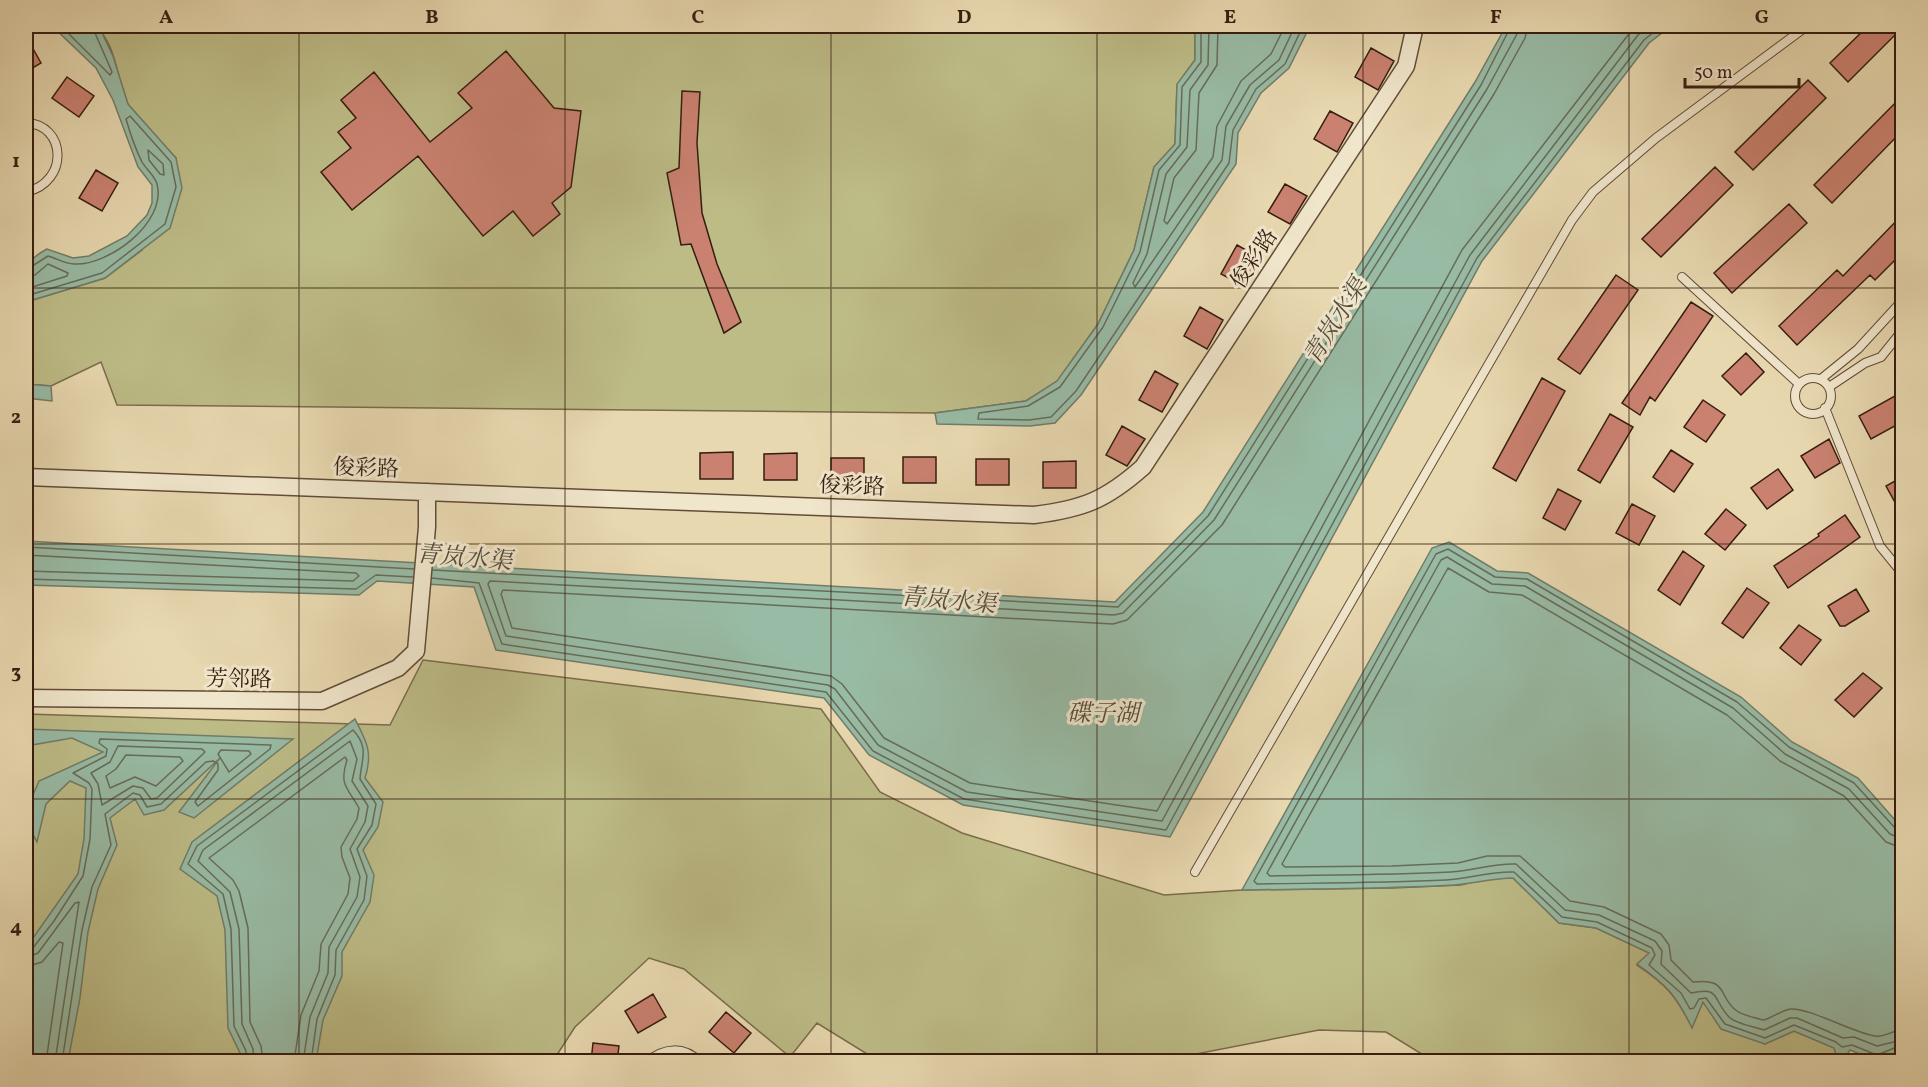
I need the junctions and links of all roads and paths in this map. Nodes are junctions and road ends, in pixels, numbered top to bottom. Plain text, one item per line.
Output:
1 (1415, 26) edge
2 (1807, 26) edge
3 (26, 123) edge
4 (26, 192) edge
5 (1682, 277) dead end
6 (1902, 301) edge
7 (1902, 331) edge
8 (1821, 380) junction
9 (1799, 384) junction
10 (1829, 387) junction
11 (1826, 408) junction
12 (26, 477) edge
13 (427, 492) junction
14 (1902, 573) edge
15 (26, 698) edge
16 (1195, 872) dead end
17 (647, 1062) edge
18 (700, 1062) edge

1 - 13 street, 俊彩路
2 - 16 lane
3 - 4 lane
5 - 9 lane
6 - 8 lane
7 - 10 lane
8 - 9 lane
8 - 10 lane
9 - 11 lane
10 - 11 lane
11 - 14 lane
12 - 13 street, 俊彩路
13 - 15 street, 芳邻路
17 - 18 lane

